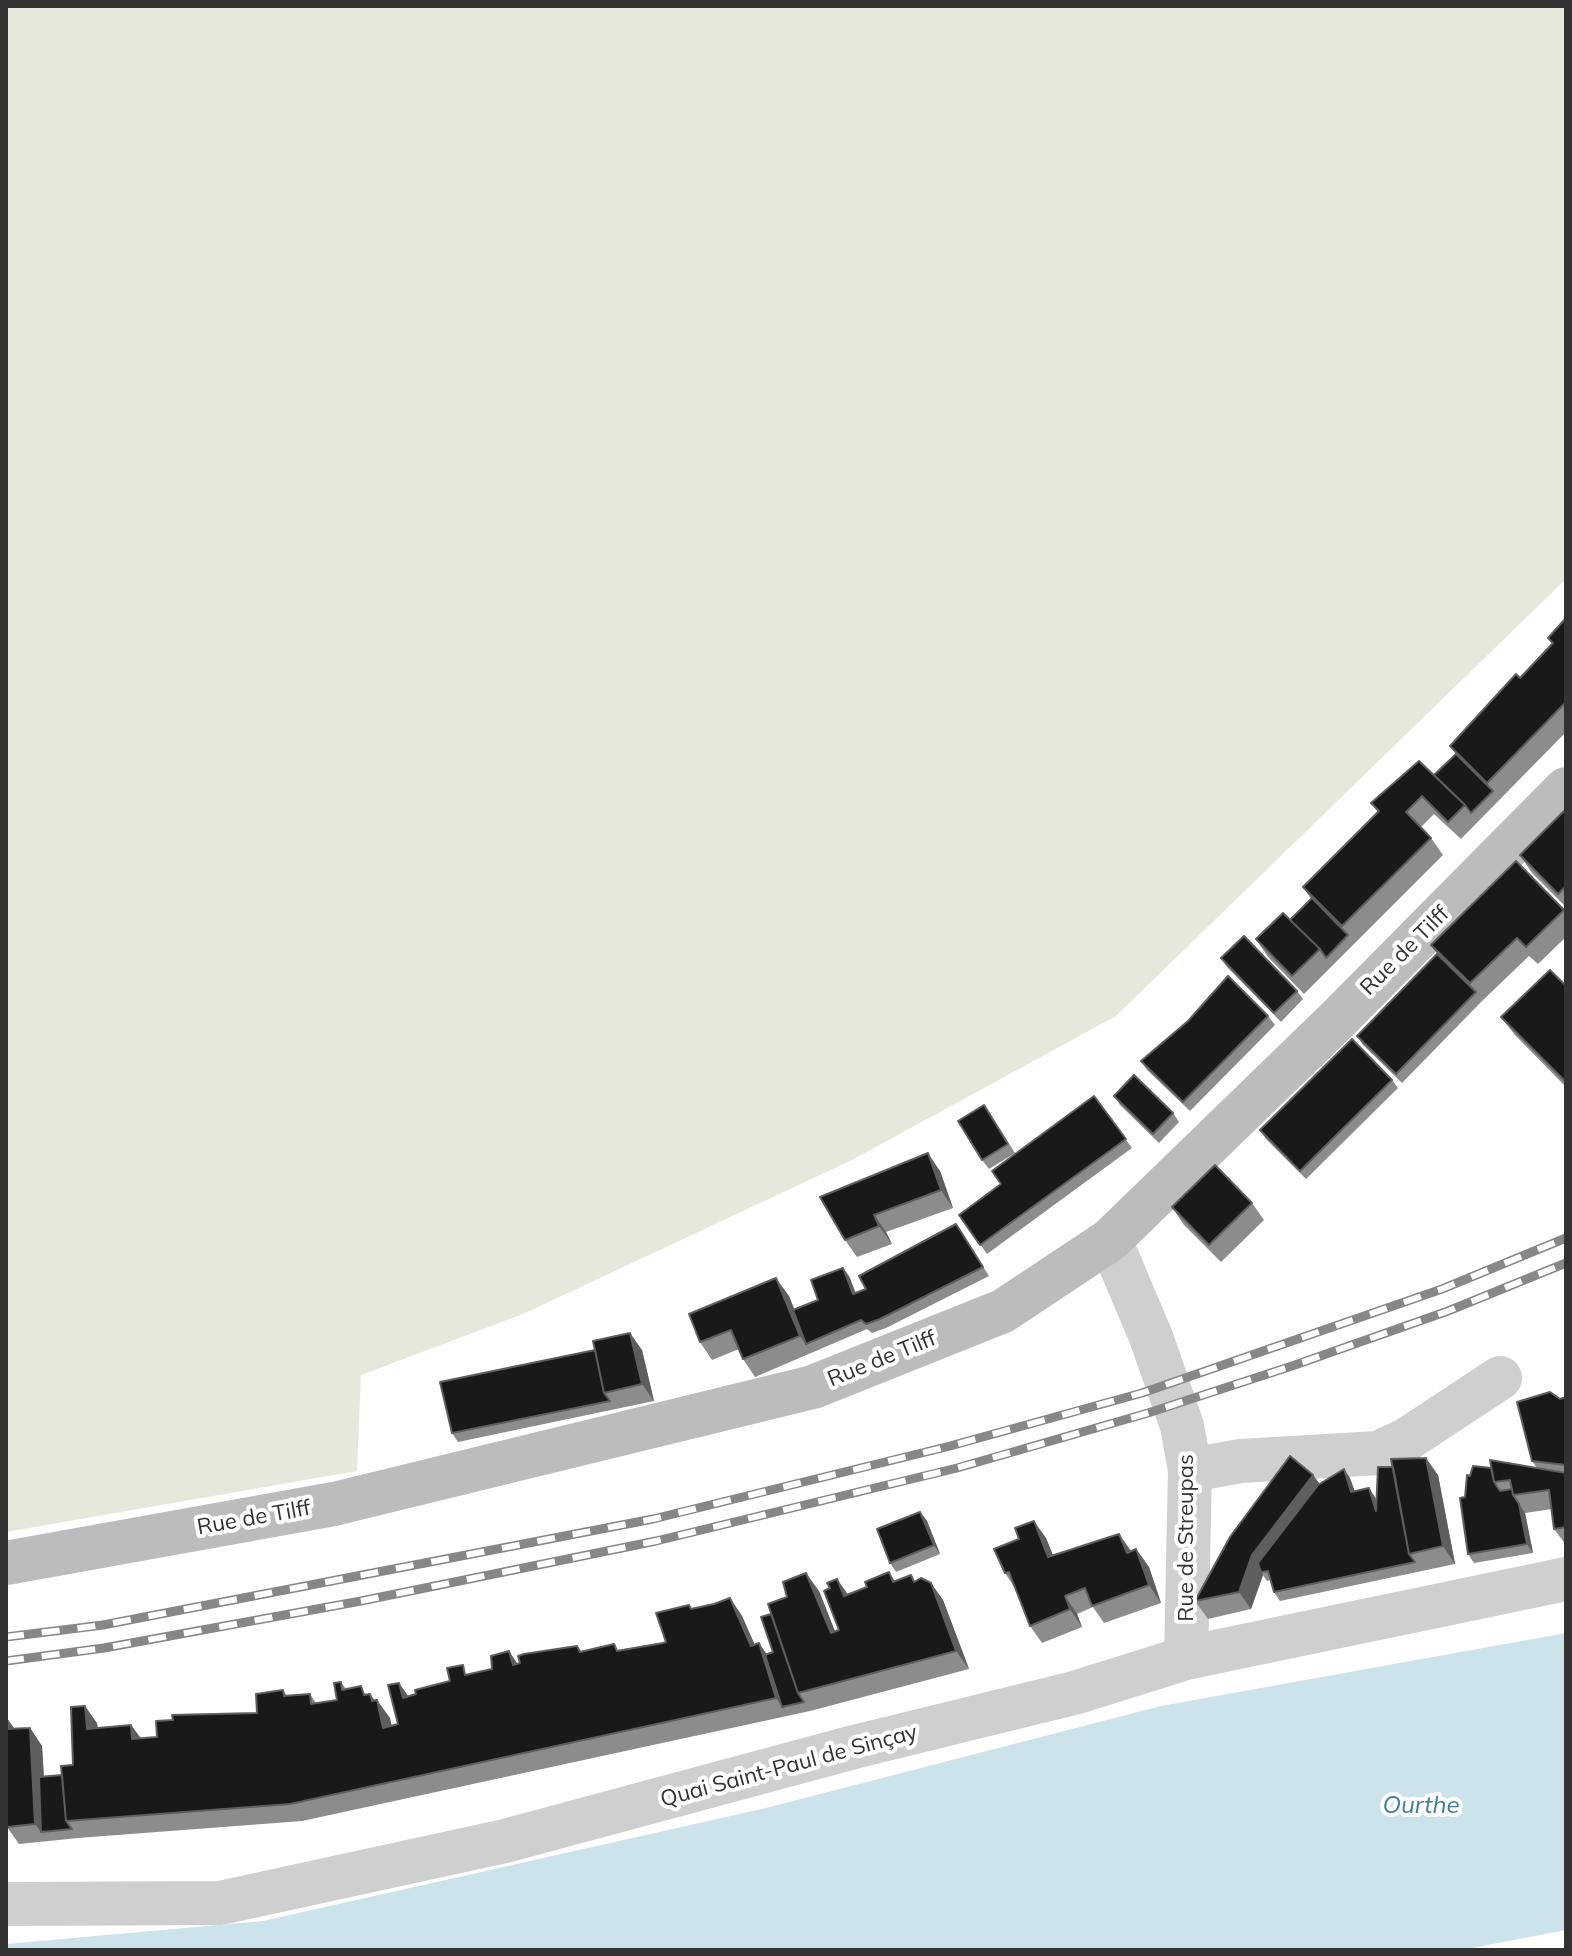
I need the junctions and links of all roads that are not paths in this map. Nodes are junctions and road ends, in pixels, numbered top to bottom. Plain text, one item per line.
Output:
1 (1566, 789) edge
2 (1110, 1240) junction
3 (1500, 1378) dead end
4 (1190, 1470) junction
5 (6, 1563) edge
6 (1566, 1579) edge
7 (1186, 1658) junction
8 (6, 1904) edge

1 - 2 main road, Rue de Tilff
2 - 4 street, Rue de Streupas
2 - 5 main road, Rue de Tilff
3 - 4 street
4 - 7 street, Rue de Streupas
6 - 7 street, Quai Saint-Paul de Sinçay
7 - 8 street, Quai Saint-Paul de Sinçay

